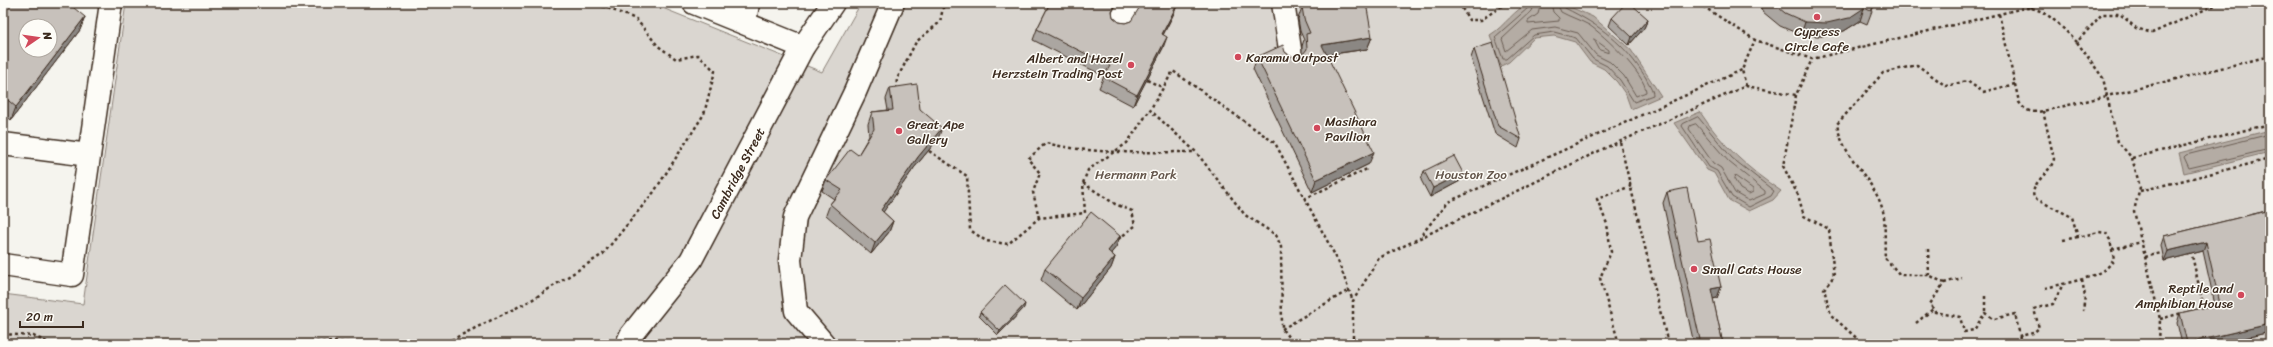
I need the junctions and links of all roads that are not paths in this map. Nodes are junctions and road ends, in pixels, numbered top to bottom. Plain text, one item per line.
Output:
1 (111, 3) edge
2 (694, 3) edge
3 (833, 3) edge
4 (893, 3) edge
5 (1130, 3) edge
6 (1283, 3) edge
7 (746, 13) edge
8 (1120, 22) edge
9 (803, 47) junction
10 (1290, 56) edge
11 (3, 144) edge
12 (89, 155) junction
13 (3, 265) edge
14 (629, 342) edge
15 (824, 344) edge

1 - 12 street
2 - 7 street
3 - 9 street, Cambridge Street
4 - 15 street
5 - 8 street
6 - 10 street
7 - 9 street
9 - 14 street, Cambridge Street
11 - 12 street
12 - 13 street

